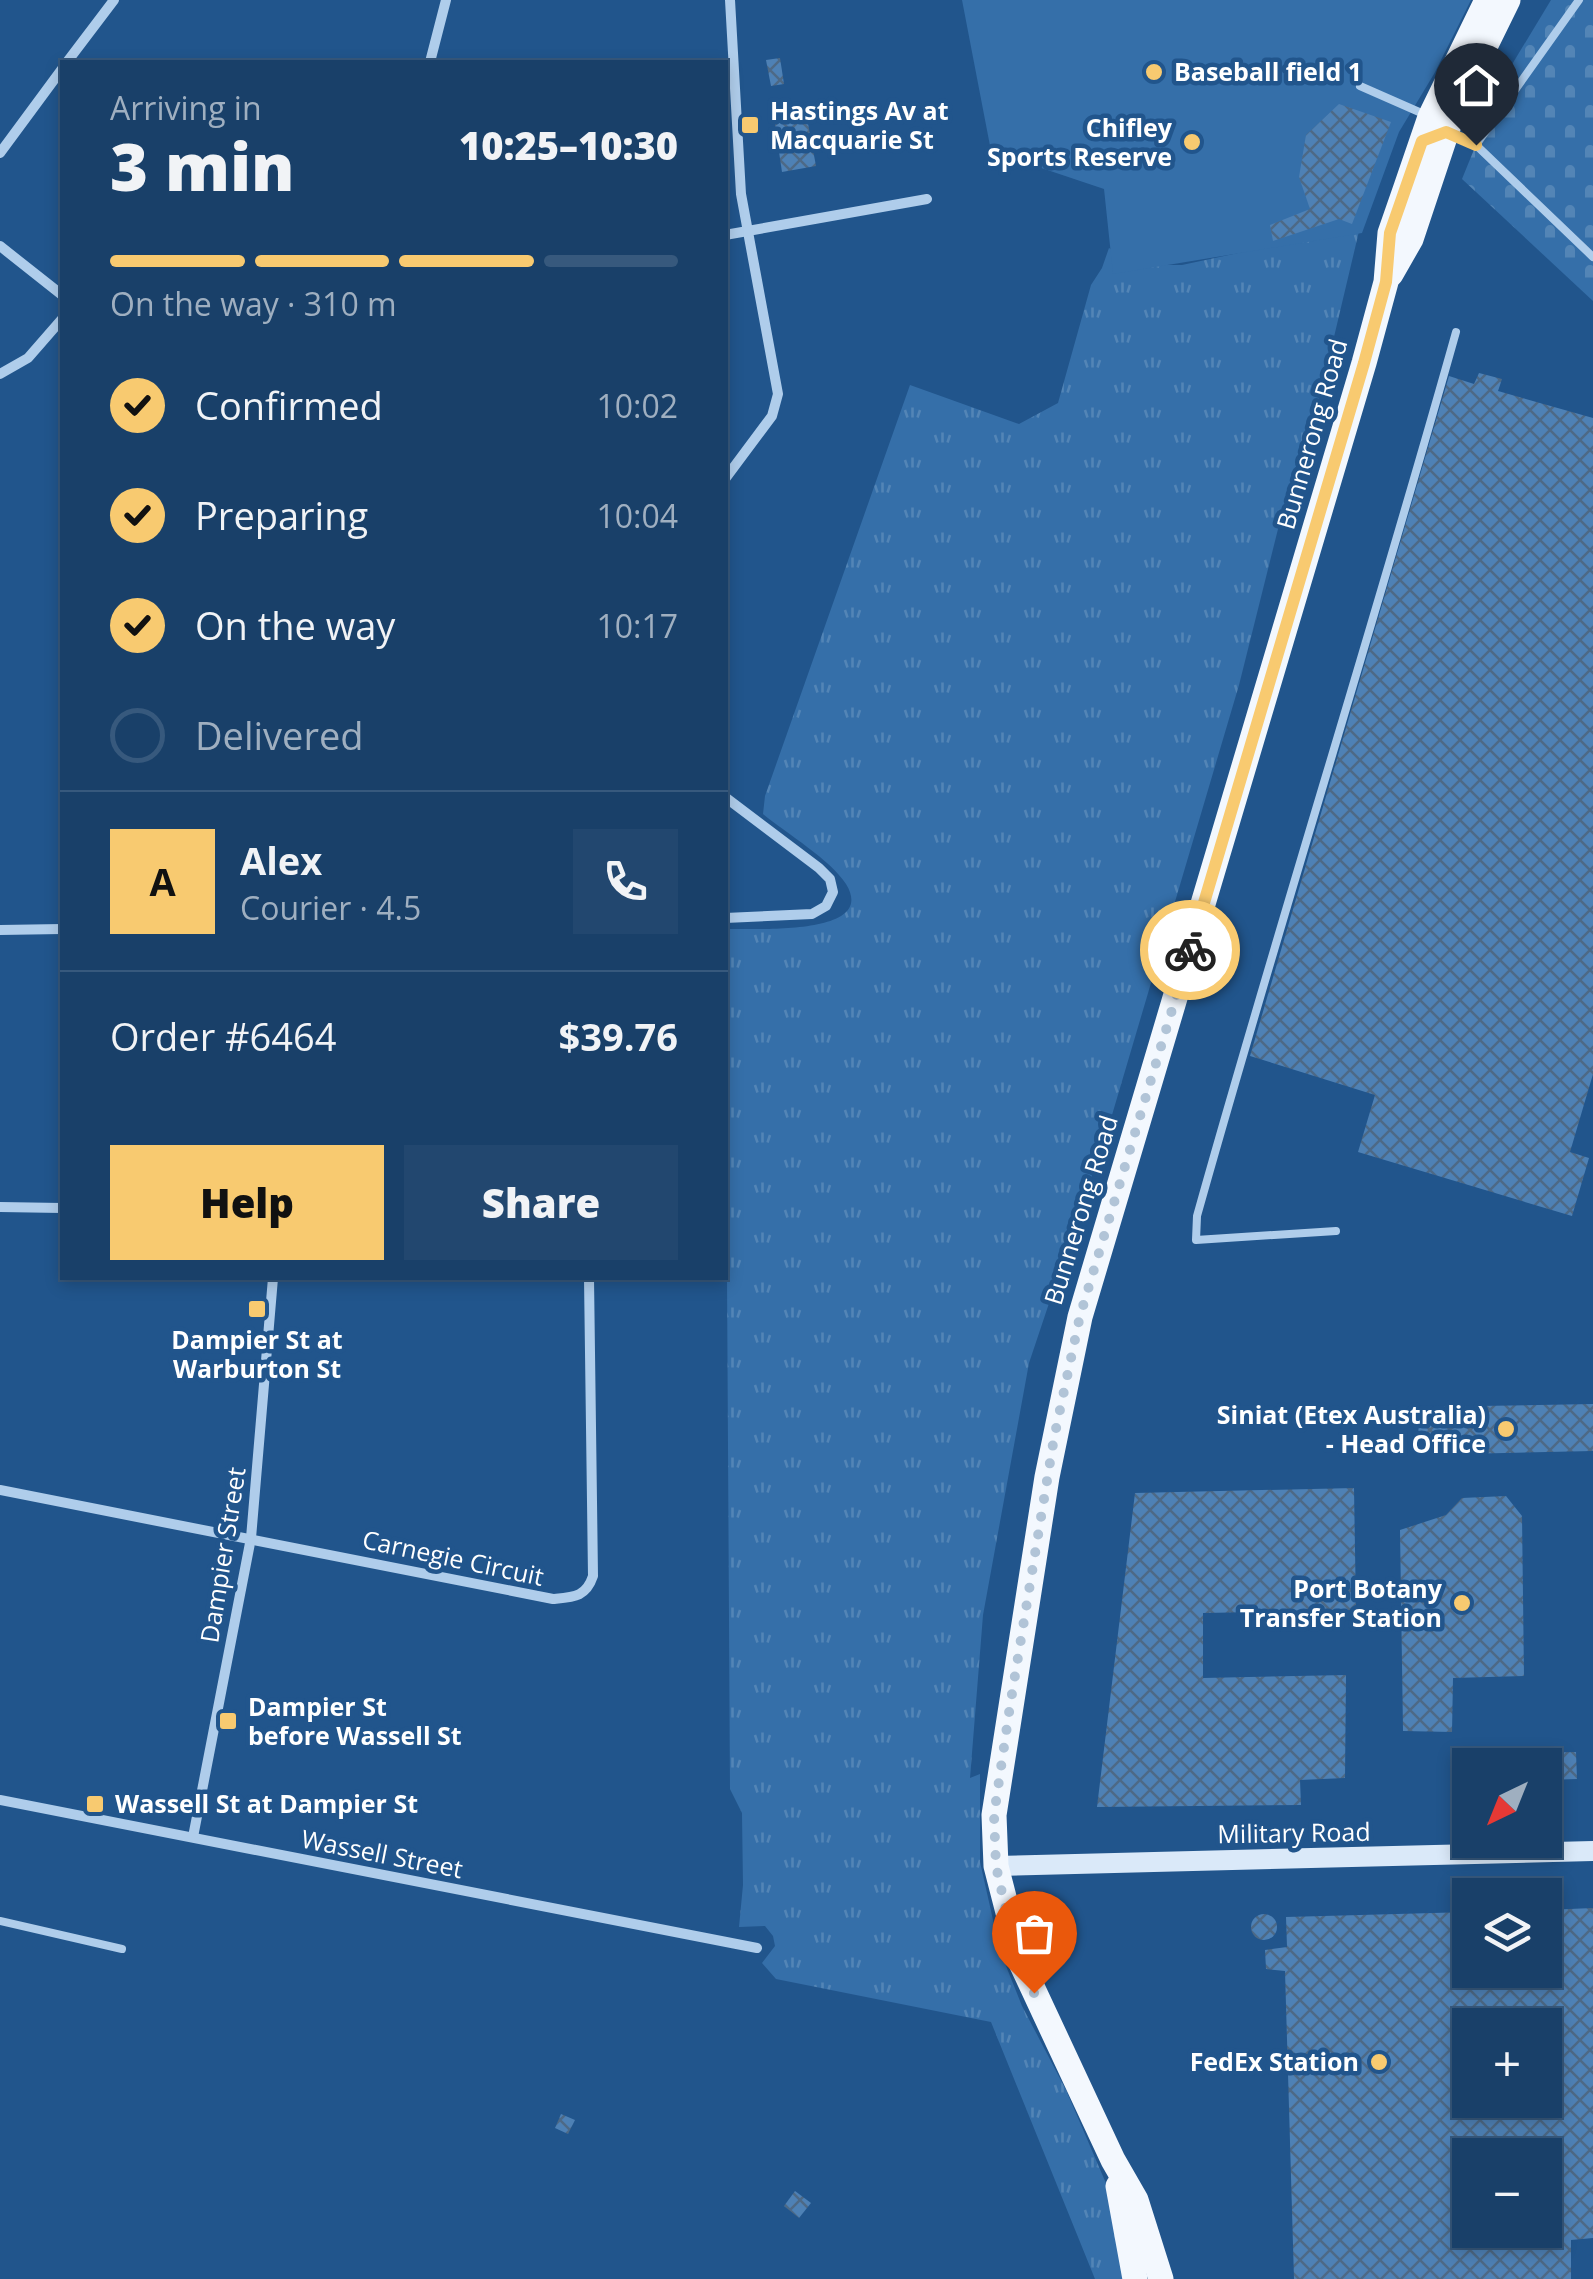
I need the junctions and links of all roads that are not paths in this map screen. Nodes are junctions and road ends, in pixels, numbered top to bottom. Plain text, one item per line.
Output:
1 (114, 0) edge
2 (446, 0) edge
3 (730, 0) edge
4 (1487, 0) edge
5 (1508, 0) edge
6 (1579, 0) edge
7 (69, 60) edge
8 (431, 60) edge
9 (60, 72) edge
10 (1360, 86) dead end
11 (1438, 125) junction
12 (1476, 145) junction
13 (0, 153) edge
14 (927, 199) dead end
15 (748, 230) junction
16 (728, 234) edge
17 (0, 246) edge
18 (1593, 257) edge
19 (60, 292) edge
20 (60, 321) edge
21 (1456, 332) dead end
22 (0, 374) edge
23 (728, 475) edge
24 (728, 799) edge
25 (728, 918) edge
26 (60, 929) edge
27 (0, 930) edge
28 (0, 1207) edge
29 (60, 1208) edge
30 (1336, 1231) dead end
31 (274, 1280) edge
32 (589, 1280) edge
33 (0, 1490) edge
34 (251, 1538) junction
35 (1, 1800) edge
36 (0, 1814) edge
37 (193, 1837) junction
38 (1593, 1852) edge
39 (996, 1866) junction
40 (0, 1921) edge
41 (757, 1948) dead end
42 (122, 1949) dead end
43 (1113, 2160) junction
44 (1135, 2279) edge
45 (1161, 2279) edge

1 - 7 street
2 - 8 street
3 - 15 street
4 - 11 main road, Bunnerong Road
5 - 11 main road, Bunnerong Road
6 - 12 lane
9 - 13 street
10 - 11 lane
11 - 12 lane
11 - 39 main road, Bunnerong Road
12 - 18 lane
14 - 15 street
15 - 16 street
15 - 23 street
17 - 19 street
20 - 22 street
21 - 30 lane
24 - 25 street
26 - 27 street
28 - 29 street
31 - 34 street, Dampier Street
32 - 34 street, Carnegie Circuit
33 - 34 street, Carnegie Circuit
34 - 37 street, Dampier Street
35 - 36 lane
35 - 37 street, Wassell Street
37 - 41 street, Wassell Street
38 - 39 street, Military Road
39 - 43 main road, Bunnerong Road
40 - 42 lane
43 - 44 main road, Bunnerong Road
43 - 45 main road, Bunnerong Road

